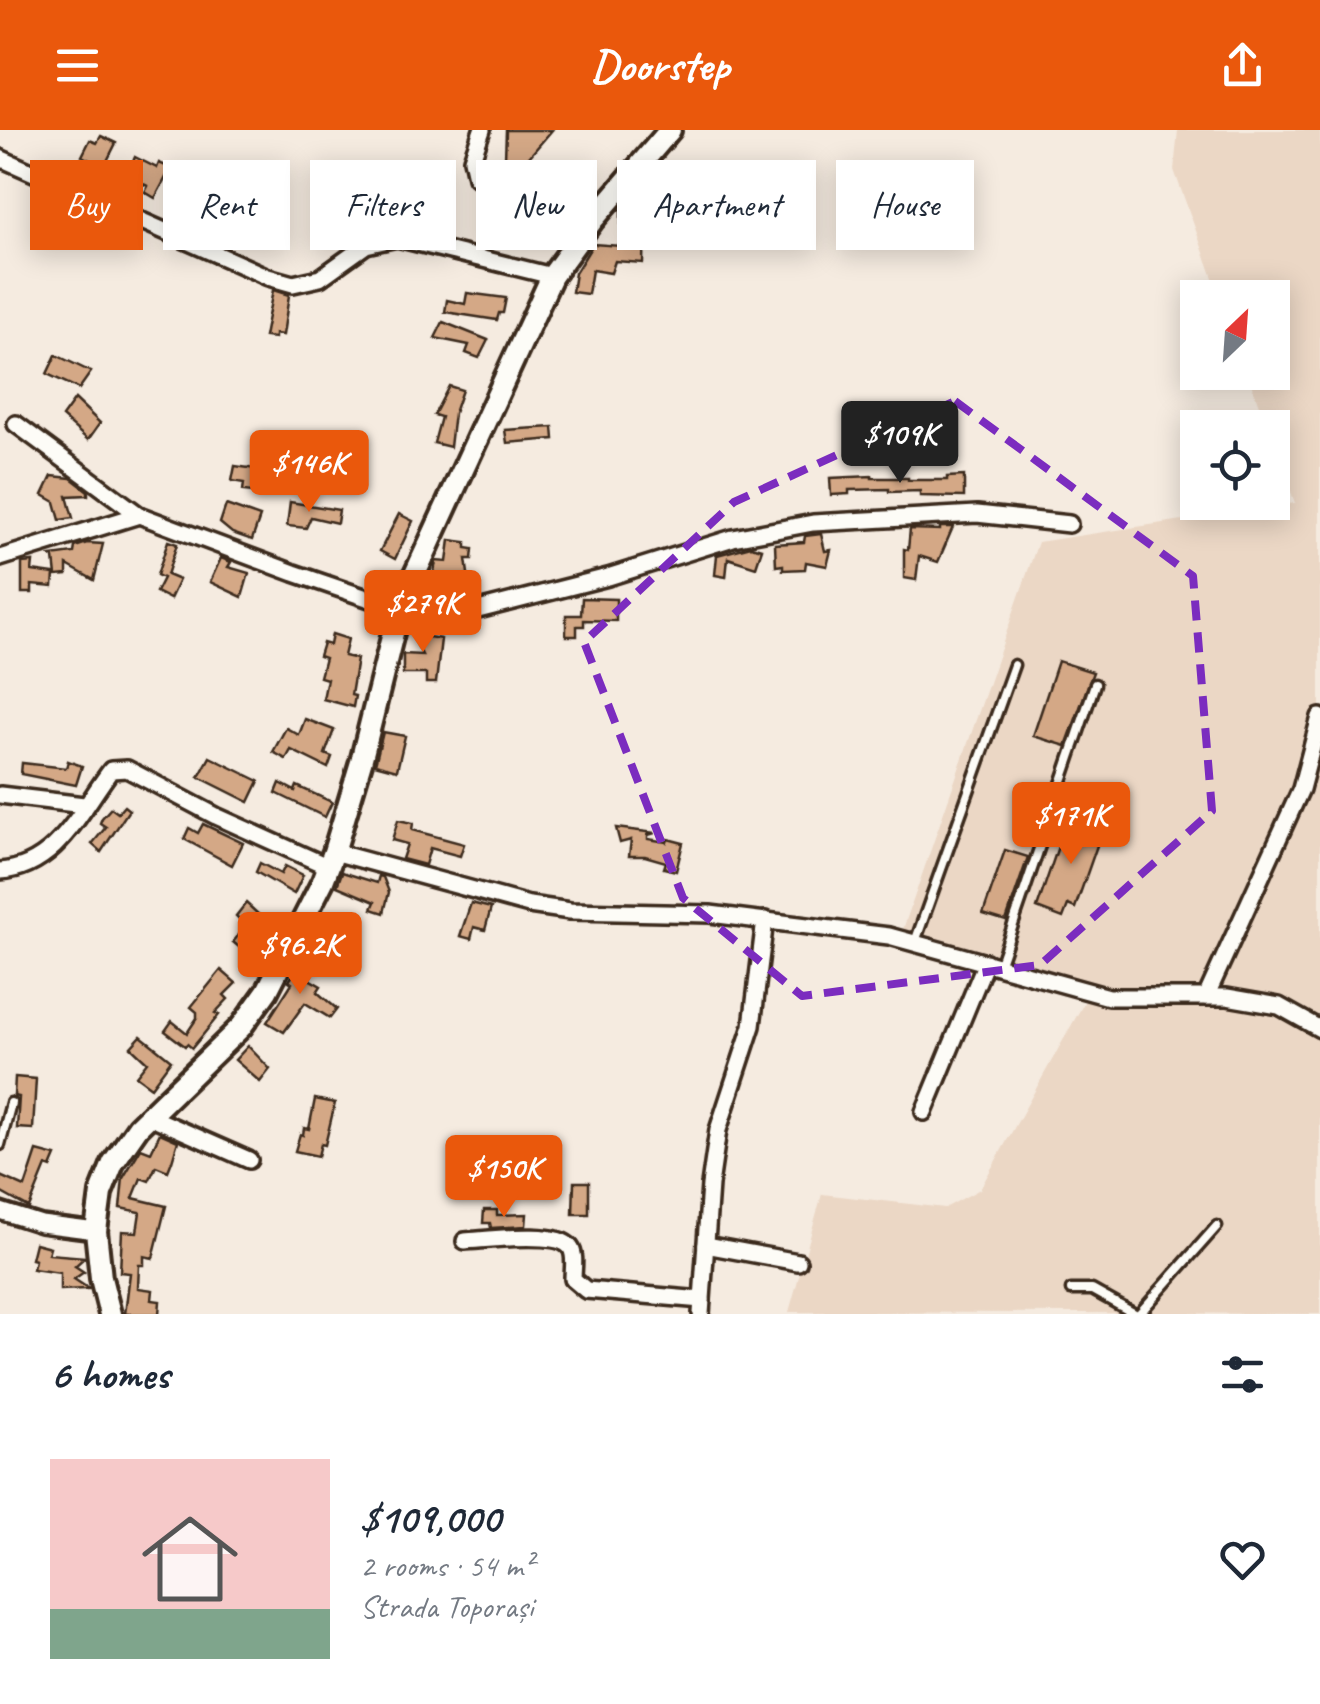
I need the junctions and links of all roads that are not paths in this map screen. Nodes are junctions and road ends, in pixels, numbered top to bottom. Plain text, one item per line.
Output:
1 (482, 130) edge
2 (670, 130) edge
3 (0, 158) edge
4 (476, 177) edge
5 (597, 215) edge
6 (571, 250) edge
7 (552, 276) junction
8 (16, 424) dead end
9 (140, 515) junction
10 (1069, 524) dead end
11 (0, 558) edge
12 (398, 609) junction
13 (1014, 666) dead end
14 (1095, 684) dead end
15 (1320, 717) edge
16 (0, 794) edge
17 (84, 805) junction
18 (331, 860) junction
19 (0, 871) edge
20 (765, 920) junction
21 (915, 942) junction
22 (993, 964) junction
23 (1206, 997) junction
24 (1320, 1028) edge
25 (11, 1102) dead end
26 (924, 1112) dead end
27 (149, 1116) junction
28 (0, 1145) edge
29 (249, 1160) dead end
30 (0, 1210) edge
31 (1218, 1226) dead end
32 (96, 1231) junction
33 (465, 1240) dead end
34 (706, 1245) junction
35 (798, 1262) dead end
36 (1071, 1290) dead end
37 (701, 1307) edge
38 (110, 1314) edge
39 (1137, 1314) edge

1 - 4 street
2 - 5 main road
3 - 7 street
6 - 7 main road
7 - 12 main road
8 - 9 street
9 - 11 street
9 - 12 street
10 - 12 street
12 - 18 main road
13 - 21 lane
14 - 22 lane
15 - 23 street
16 - 17 street
17 - 18 street
17 - 19 street
18 - 20 street
18 - 27 main road
20 - 21 street
20 - 34 street
21 - 22 street
22 - 23 street
22 - 26 street
23 - 24 street
25 - 28 lane
27 - 29 street
27 - 32 main road
30 - 32 street
31 - 39 lane
32 - 38 main road
33 - 37 street
34 - 35 street
34 - 37 street
36 - 39 lane

